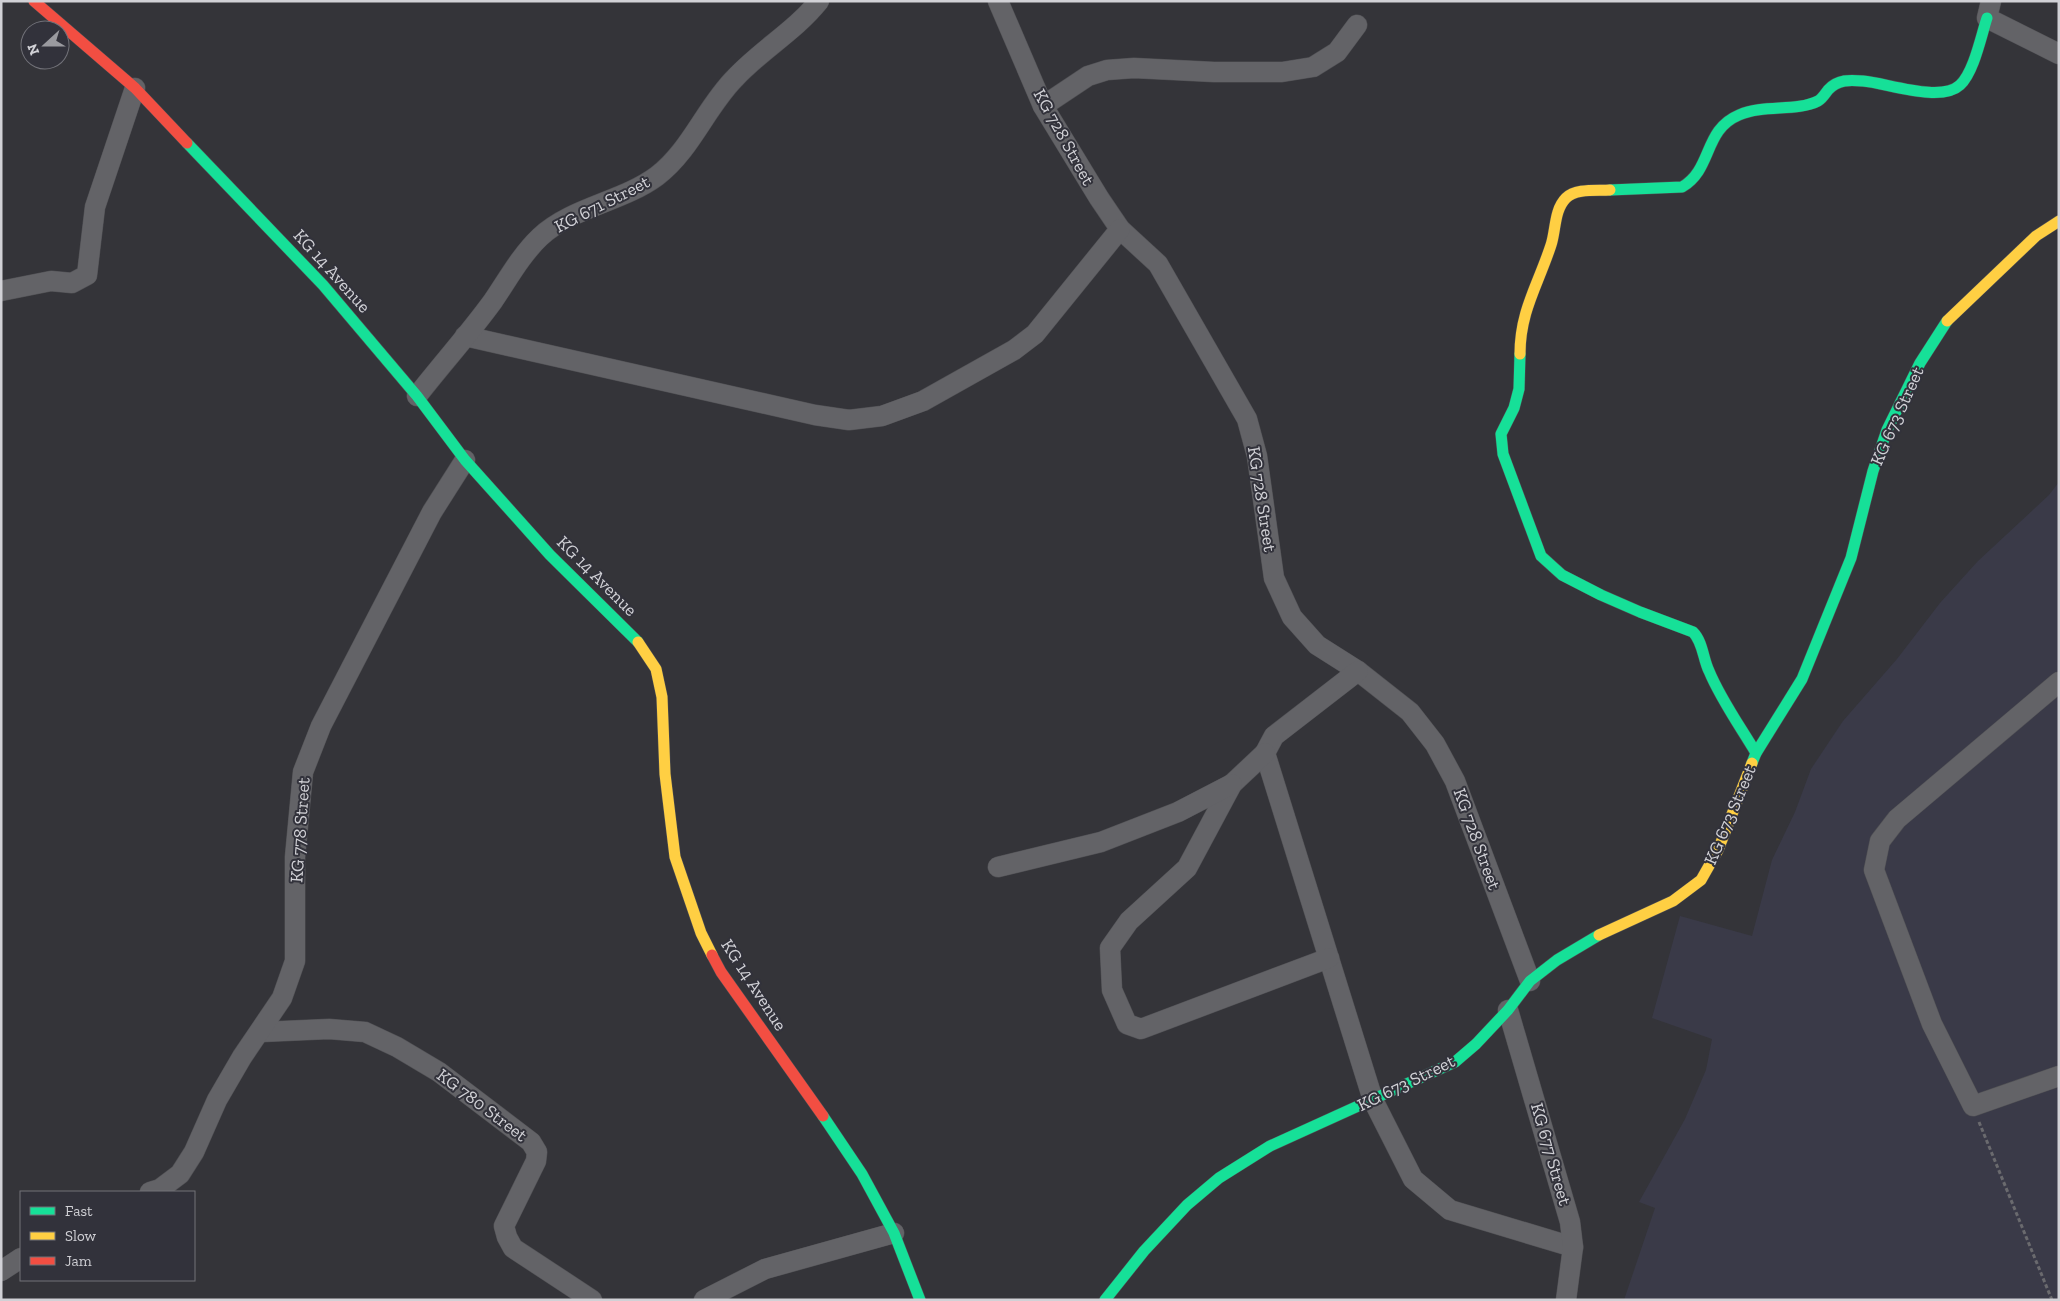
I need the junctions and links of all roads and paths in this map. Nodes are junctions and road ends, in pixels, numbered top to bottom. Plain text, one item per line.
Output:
1 (34, 1) edge
2 (819, 1) edge
3 (998, 1) edge
4 (1989, 10) edge
5 (1357, 25) dead end
6 (2059, 54) edge
7 (135, 88) junction
8 (1043, 106) junction
9 (2059, 221) edge
10 (1120, 229) junction
11 (1, 291) edge
12 (465, 336) junction
13 (417, 396) junction
14 (465, 460) junction
15 (1358, 671) junction
16 (2059, 682) edge
17 (1265, 753) junction
18 (1756, 753) junction
19 (1232, 784) junction
20 (998, 867) dead end
21 (1329, 958) junction
22 (1530, 981) junction
23 (1508, 1010) junction
24 (261, 1032) junction
25 (2059, 1076) edge
26 (1373, 1100) junction
27 (1972, 1106) junction
28 (155, 1191) edge
29 (894, 1232) junction
30 (1573, 1247) junction
31 (20, 1259) edge
32 (1, 1271) edge
33 (592, 1300) edge
34 (704, 1300) edge
35 (920, 1300) edge
36 (1105, 1300) edge
37 (1566, 1300) edge
38 (2052, 1300) edge

1 - 7 street, KG 14 Avenue
2 - 12 street, KG 671 Street
3 - 8 street, KG 728 Street
4 - 6 street
4 - 18 street
5 - 8 street
7 - 11 street
7 - 13 street, KG 14 Avenue
8 - 10 street, KG 728 Street
9 - 18 street, KG 673 Street
10 - 12 street
10 - 15 street, KG 728 Street
12 - 13 street, KG 671 Street
13 - 14 street, KG 14 Avenue
14 - 24 street, KG 778 Street
14 - 29 street, KG 14 Avenue
15 - 17 street
15 - 22 street, KG 728 Street
16 - 27 street
17 - 19 street
17 - 21 street
18 - 22 street, KG 673 Street
19 - 20 street
19 - 21 street
21 - 26 street
22 - 23 street, KG 673 Street
23 - 26 street, KG 673 Street
23 - 30 street, KG 677 Street
24 - 28 street, KG 778 Street
24 - 33 street, KG 780 Street
25 - 27 street
26 - 30 street
26 - 36 street, KG 673 Street
27 - 38 path
29 - 34 street
29 - 35 street, KG 14 Avenue
30 - 37 street, KG 677 Street
31 - 32 street

